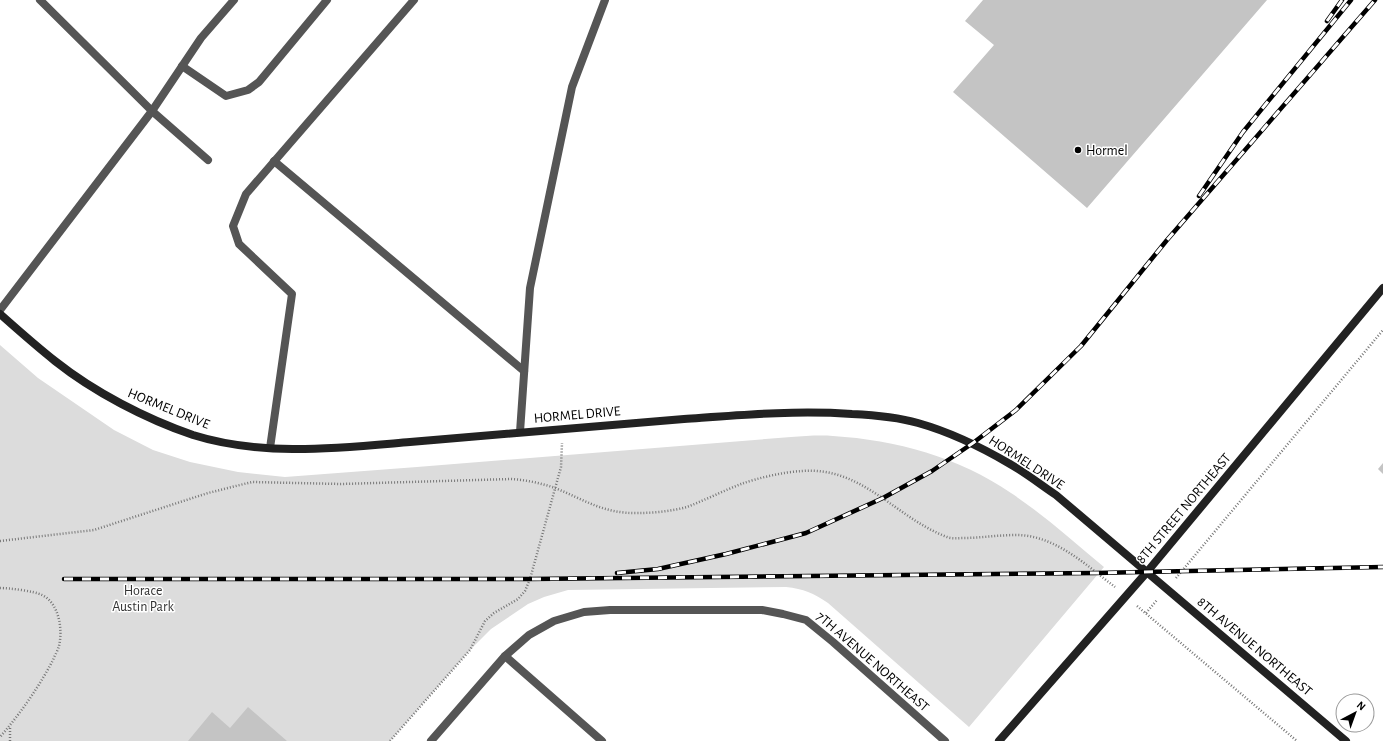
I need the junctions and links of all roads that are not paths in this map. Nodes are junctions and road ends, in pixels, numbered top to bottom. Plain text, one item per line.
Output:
1 (40, 0) edge
2 (234, 0) edge
3 (327, 0) edge
4 (414, 0) edge
5 (605, 0) edge
6 (182, 66) junction
7 (152, 111) junction
8 (208, 160) dead end
9 (274, 161) junction
10 (1383, 288) edge
11 (0, 310) edge
12 (0, 314) edge
13 (524, 371) junction
14 (520, 432) junction
15 (270, 448) junction
16 (1147, 572) junction
17 (505, 656) junction
18 (431, 741) edge
19 (602, 741) edge
20 (945, 741) edge
21 (999, 741) edge
22 (1346, 741) edge

1 - 7 street
2 - 6 street
3 - 6 street
4 - 9 street
5 - 13 street
6 - 7 street
7 - 8 street
7 - 11 street
9 - 13 street
9 - 15 street
10 - 16 street, 8TH STREET NORTHEAST
12 - 15 street, HORMEL DRIVE
13 - 14 street
14 - 15 street, HORMEL DRIVE
14 - 16 street, HORMEL DRIVE
16 - 21 street, 8TH STREET NORTHEAST
16 - 22 street, 8TH AVENUE NORTHEAST
17 - 18 street, 7TH AVENUE NORTHEAST
17 - 19 street
17 - 20 street, 7TH AVENUE NORTHEAST

